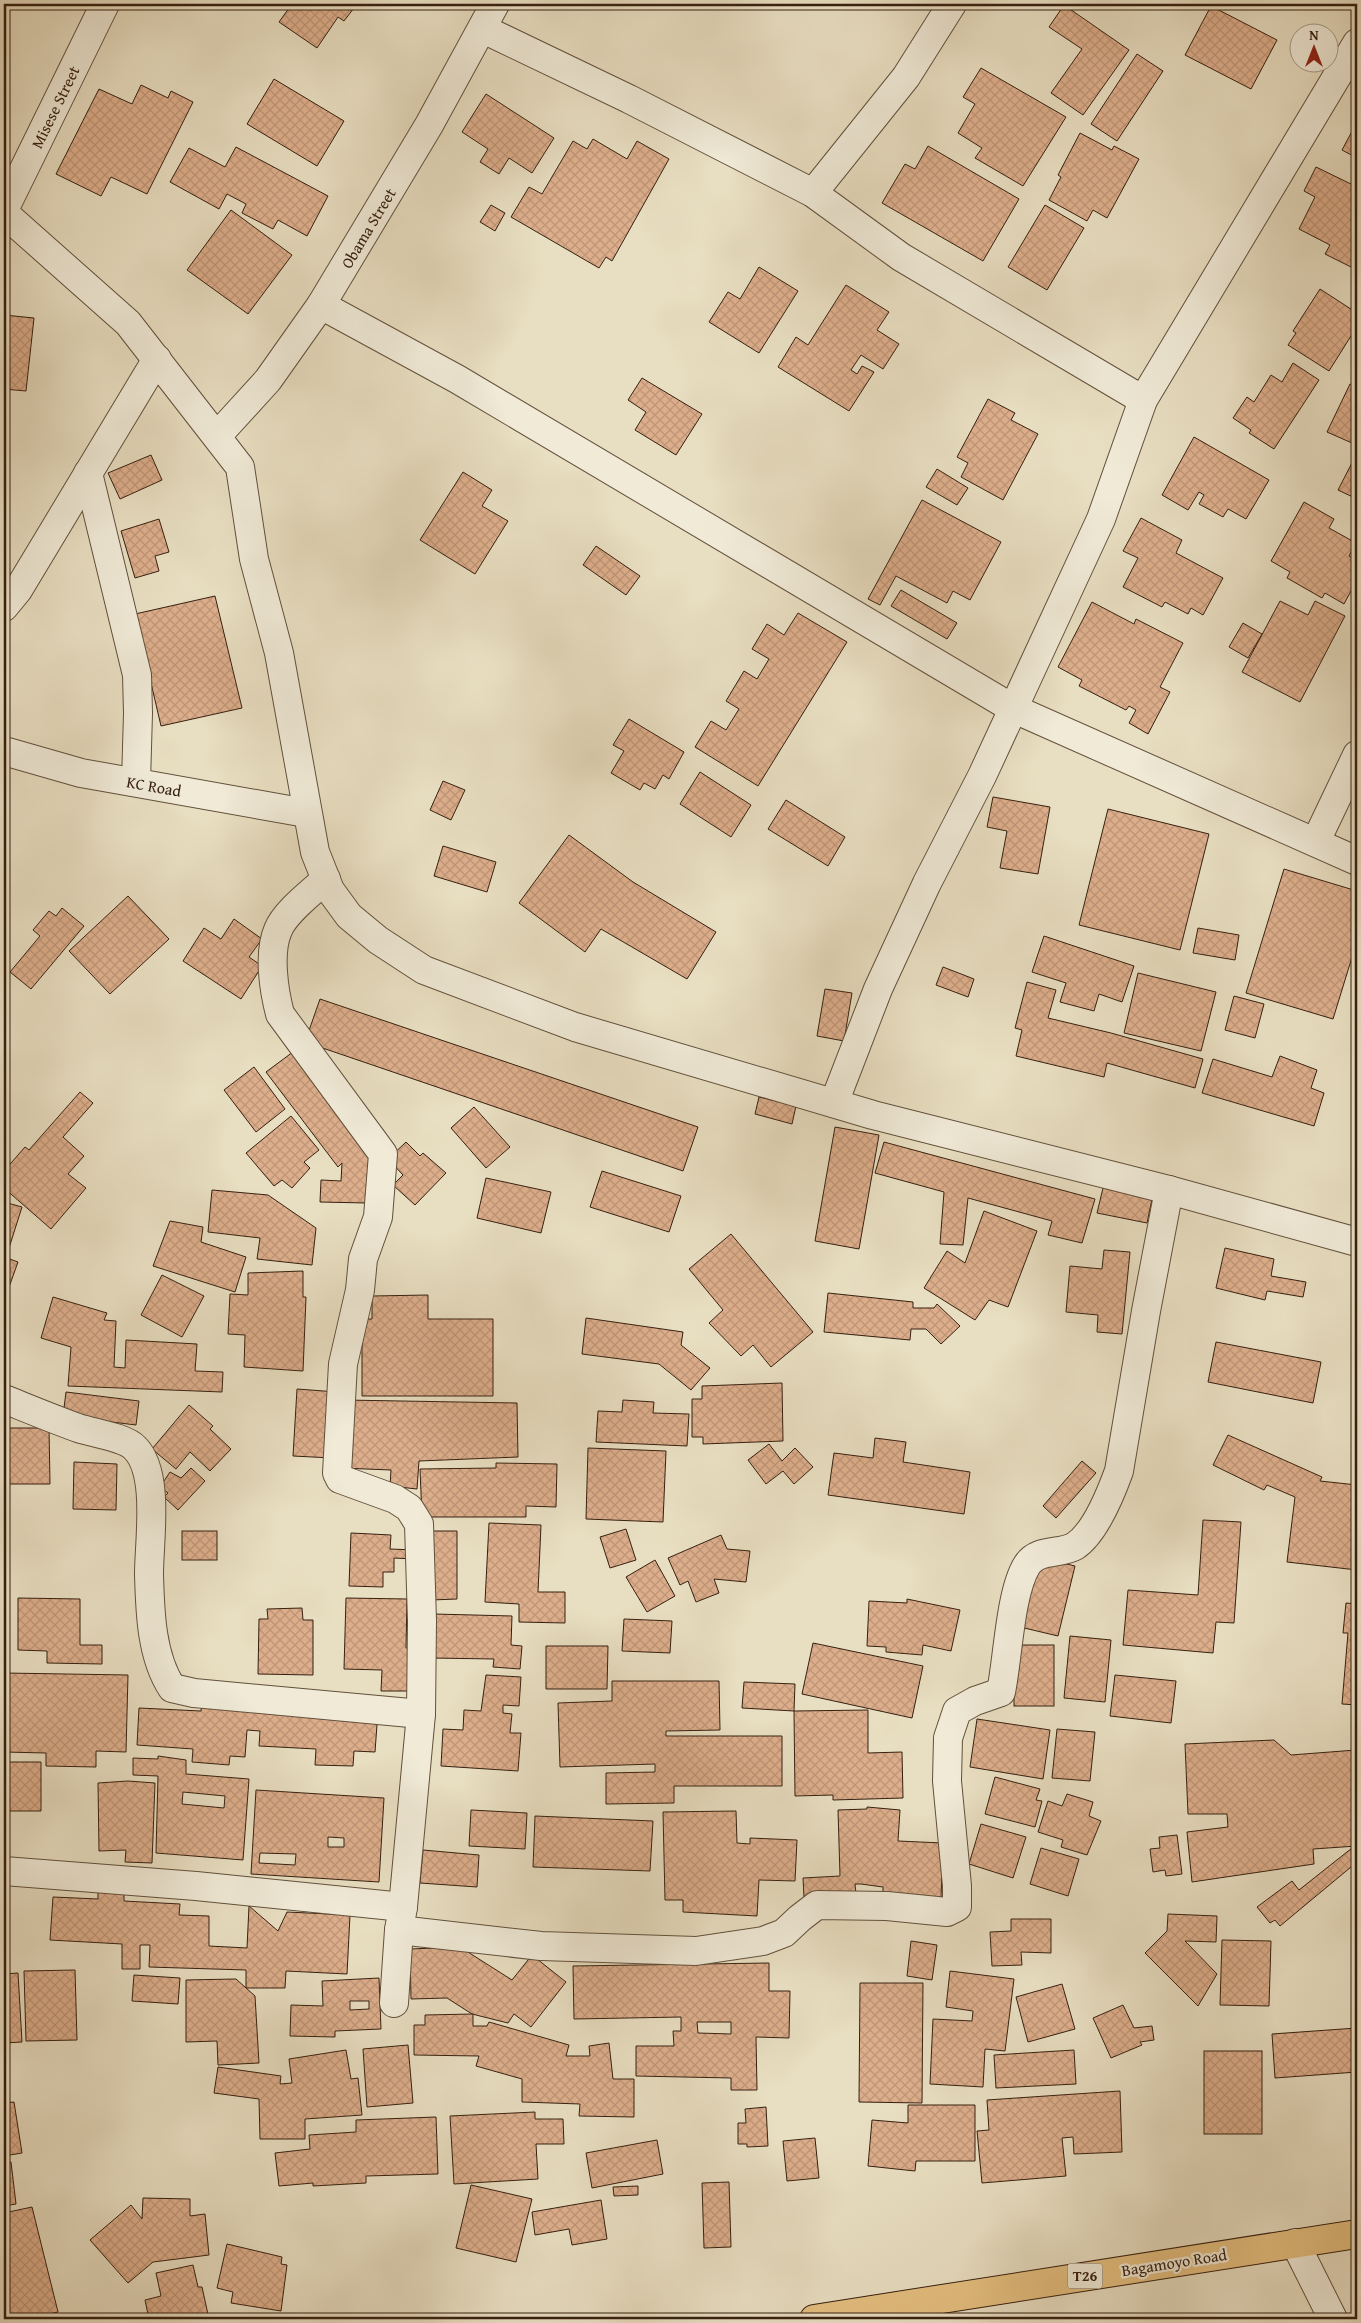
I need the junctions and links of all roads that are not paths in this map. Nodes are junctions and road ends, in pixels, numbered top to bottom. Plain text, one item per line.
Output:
1 (105, 4) edge
2 (495, 4) edge
3 (952, 4) edge
4 (482, 29) junction
5 (1357, 43) edge
6 (813, 193) junction
7 (4, 211) edge
8 (321, 305) junction
9 (157, 359) junction
10 (1143, 400) junction
11 (216, 436) junction
12 (88, 474) junction
13 (4, 607) edge
14 (1012, 708) junction
15 (4, 751) edge
16 (1357, 755) edge
17 (136, 782) junction
18 (306, 813) junction
19 (1316, 841) junction
20 (1357, 861) edge
21 (326, 879) junction
22 (834, 1104) junction
23 (1169, 1190) junction
24 (1357, 1242) edge
25 (4, 1399) edge
26 (421, 1714) junction
27 (4, 1871) edge
28 (401, 1918) junction
29 (394, 2003) dead end
30 (1357, 2234) edge
31 (1294, 2243) junction
32 (847, 2317) edge
33 (814, 2319) edge
34 (1333, 2319) edge

1 - 7 street, Misese Street
2 - 4 street, Obama Street
3 - 6 street
4 - 6 street
4 - 8 street, Obama Street
5 - 10 street
6 - 10 street
7 - 9 street
8 - 11 street, Obama Street
8 - 14 street
9 - 11 street
9 - 12 street
10 - 14 street
11 - 18 street
12 - 13 street
12 - 17 street
14 - 19 street
14 - 22 street
15 - 17 street, KC Road
16 - 19 street
17 - 18 street, KC Road
18 - 21 street
19 - 20 street
21 - 22 street
21 - 26 street
22 - 23 street
23 - 24 street
23 - 28 street
25 - 26 street
26 - 28 street
27 - 28 street
28 - 29 street
30 - 31 highway, Bagamoyo Road / T26
31 - 32 highway, Bagamoyo Road / T26
31 - 34 street
32 - 33 highway, Bagamoyo Road / T26

